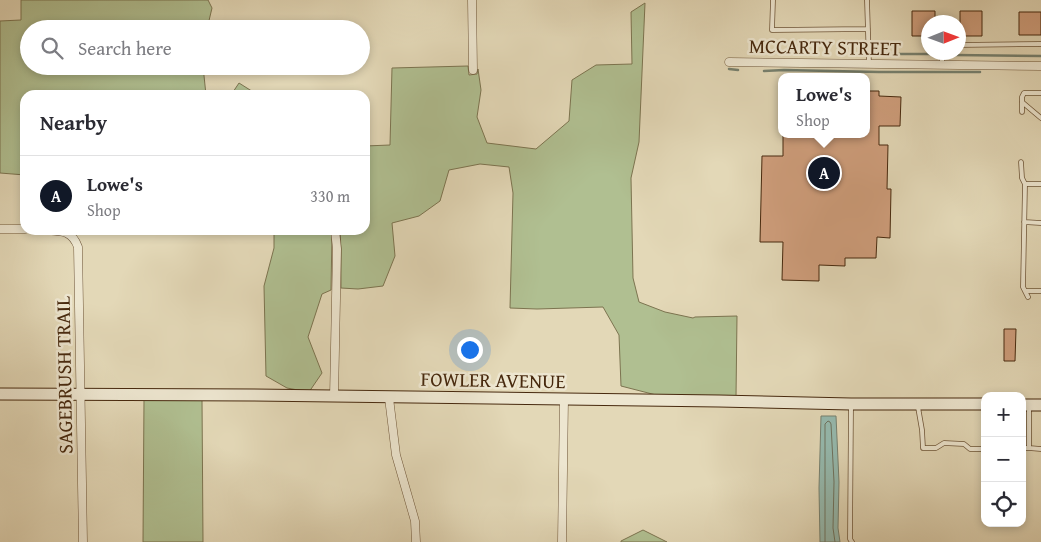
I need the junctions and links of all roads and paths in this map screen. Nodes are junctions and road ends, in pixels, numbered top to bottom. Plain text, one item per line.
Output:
1 (472, 0) edge
2 (773, 0) edge
3 (867, 0) edge
4 (868, 29) junction
5 (1041, 44) edge
6 (966, 45) edge
7 (942, 60) edge
8 (729, 62) dead end
9 (869, 64) junction
10 (942, 65) junction
11 (1041, 66) edge
12 (473, 70) dead end
13 (1041, 93) edge
14 (1022, 102) junction
15 (1022, 112) dead end
16 (1041, 118) edge
17 (1021, 162) dead end
18 (1025, 184) junction
19 (1041, 184) edge
20 (1024, 222) junction
21 (1041, 222) edge
22 (0, 229) edge
23 (20, 229) edge
24 (71, 235) edge
25 (336, 235) edge
26 (1025, 291) junction
27 (1041, 291) edge
28 (1028, 297) dead end
29 (0, 394) edge
30 (81, 394) junction
31 (334, 397) junction
32 (389, 398) junction
33 (564, 399) junction
34 (917, 403) junction
35 (851, 404) junction
36 (981, 404) edge
37 (1026, 405) edge
38 (1041, 405) edge
39 (1029, 448) joint
40 (981, 449) edge
41 (1041, 449) edge
42 (83, 542) edge
43 (416, 542) edge
44 (562, 542) edge
45 (852, 542) edge

1 - 12 street
2 - 4 lane
3 - 4 lane
4 - 9 lane
5 - 6 lane
7 - 10 lane
8 - 9 street, MCCARTY STREET
9 - 10 street, MCCARTY STREET
10 - 11 street, MCCARTY STREET
13 - 14 lane
14 - 15 lane
14 - 16 lane
17 - 18 lane
18 - 19 lane
18 - 20 lane
20 - 21 lane
20 - 26 lane
22 - 23 street
24 - 30 street, SAGEBRUSH TRAIL
25 - 31 street
26 - 27 lane
26 - 28 lane
29 - 30 street, FOWLER AVENUE
30 - 31 street, FOWLER AVENUE
30 - 42 street, SAGEBRUSH TRAIL
31 - 32 street, FOWLER AVENUE
32 - 33 street, FOWLER AVENUE
32 - 43 street
33 - 35 street, FOWLER AVENUE
33 - 44 street
34 - 35 street, FOWLER AVENUE
34 - 36 street, FOWLER AVENUE
34 - 40 lane
35 - 45 lane
37 - 38 street
37 - 39 lane
39 - 41 lane

